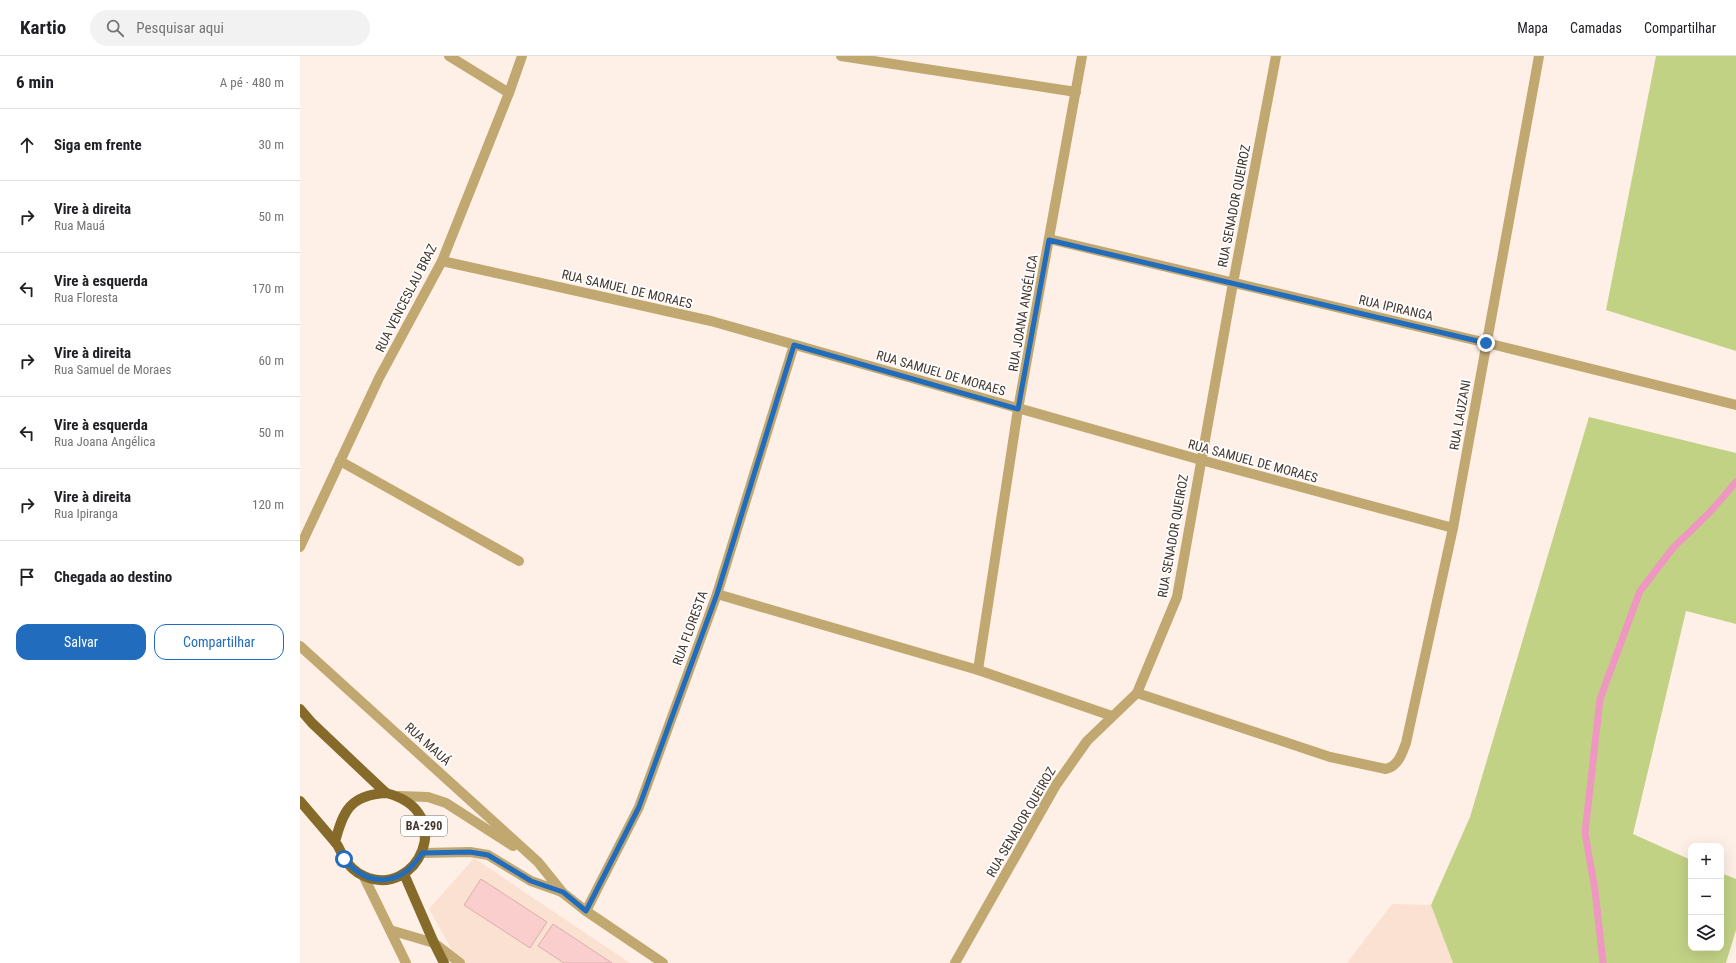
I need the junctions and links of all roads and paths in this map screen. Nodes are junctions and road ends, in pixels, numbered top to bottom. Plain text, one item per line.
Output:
1 (449, 56) edge
2 (522, 56) edge
3 (841, 56) edge
4 (1082, 56) edge
5 (1276, 56) edge
6 (1539, 56) edge
7 (1076, 92) junction
8 (509, 93) junction
9 (1049, 240) junction
10 (442, 261) junction
11 (1233, 283) junction
12 (1486, 343) junction
13 (794, 345) junction
14 (1736, 406) edge
15 (1018, 409) junction
16 (1200, 460) junction
17 (340, 461) junction
18 (1453, 528) junction
19 (300, 547) edge
20 (519, 561) dead end
21 (717, 594) junction
22 (300, 646) edge
23 (978, 670) junction
24 (1137, 693) junction
25 (300, 709) edge
26 (1112, 716) junction
27 (386, 793) junction
28 (399, 796) junction
29 (300, 801) edge
30 (335, 842) junction
31 (422, 853) junction
32 (538, 862) junction
33 (404, 874) junction
34 (364, 876) junction
35 (563, 892) junction
36 (586, 911) junction
37 (390, 930) junction
38 (434, 943) junction
39 (406, 963) edge
40 (444, 963) edge
41 (460, 963) edge
42 (663, 963) edge
43 (955, 963) edge

1 - 8 street
2 - 8 street, RUA VENCESLAU BRAZ
3 - 7 street
4 - 7 street, RUA JOANA ANGÉLICA
5 - 11 street, RUA SENADOR QUEIROZ
6 - 12 street, RUA LAUZANI
7 - 9 street, RUA JOANA ANGÉLICA
8 - 10 street, RUA VENCESLAU BRAZ
9 - 11 street, RUA IPIRANGA
9 - 15 street, RUA JOANA ANGÉLICA
10 - 13 street, RUA SAMUEL DE MORAES
10 - 17 street, RUA VENCESLAU BRAZ
11 - 12 street, RUA IPIRANGA
11 - 16 street, RUA SENADOR QUEIROZ
12 - 14 street, RUA IPIRANGA
12 - 18 street, RUA LAUZANI
13 - 15 street, RUA SAMUEL DE MORAES
13 - 21 street, RUA FLORESTA
15 - 16 street, RUA SAMUEL DE MORAES
15 - 23 street, RUA JOANA ANGÉLICA
16 - 18 street, RUA SAMUEL DE MORAES
16 - 24 street, RUA SENADOR QUEIROZ
17 - 19 street, RUA VENCESLAU BRAZ
17 - 20 street
18 - 24 street, RUA LAUZANI
21 - 23 street
21 - 36 street, RUA FLORESTA
22 - 32 street, RUA MAUÁ
23 - 26 street
24 - 26 street, RUA SENADOR QUEIROZ
25 - 27 main road
26 - 43 street, RUA SENADOR QUEIROZ
27 - 28 main road, BA-290
27 - 30 main road, BA-290
28 - 31 main road, BA-290
28 - 32 street, RUA MAUÁ
29 - 30 main road
30 - 34 main road
31 - 33 main road, BA-290
31 - 35 street, RUA MAUÁ
32 - 35 street, RUA MAUÁ
33 - 34 main road
33 - 38 main road
34 - 37 street
35 - 36 street, RUA MAUÁ
36 - 42 street, RUA MAUÁ
37 - 38 street
37 - 39 street
38 - 40 main road
38 - 41 street

